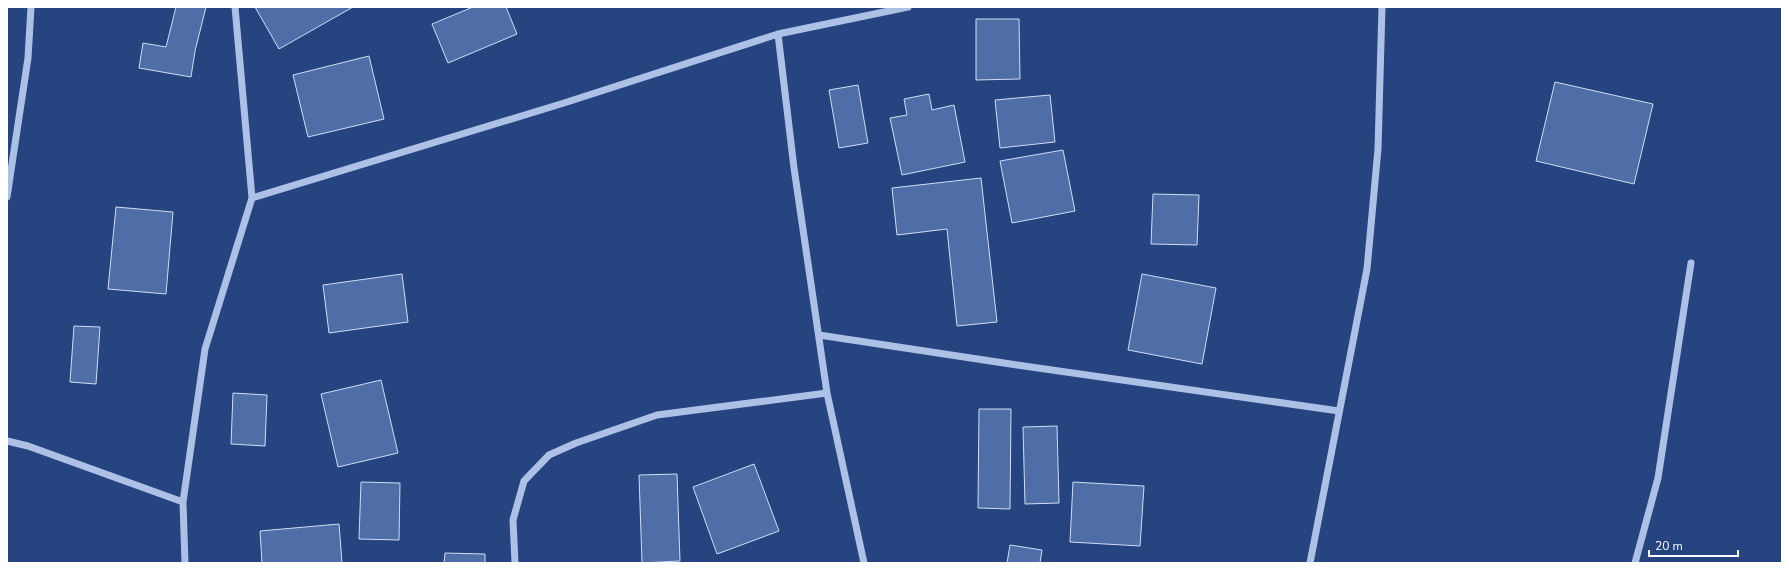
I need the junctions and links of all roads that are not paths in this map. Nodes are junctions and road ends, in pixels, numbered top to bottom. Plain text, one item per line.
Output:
1 (31, 7) edge
2 (235, 7) edge
3 (908, 7) edge
4 (1382, 7) edge
5 (778, 34) junction
6 (7, 197) edge
7 (252, 198) junction
8 (1691, 263) dead end
9 (819, 335) junction
10 (827, 393) junction
11 (1339, 411) junction
12 (7, 441) edge
13 (183, 502) junction
14 (185, 563) edge
15 (515, 563) edge
16 (864, 563) edge
17 (1310, 563) edge
18 (1635, 563) edge

1 - 6 street
2 - 7 street
3 - 5 street
4 - 11 street
5 - 7 street
5 - 9 street
7 - 13 street
8 - 18 street
9 - 10 street
9 - 11 street
10 - 15 street
10 - 16 street
11 - 17 street
12 - 13 street
13 - 14 street

